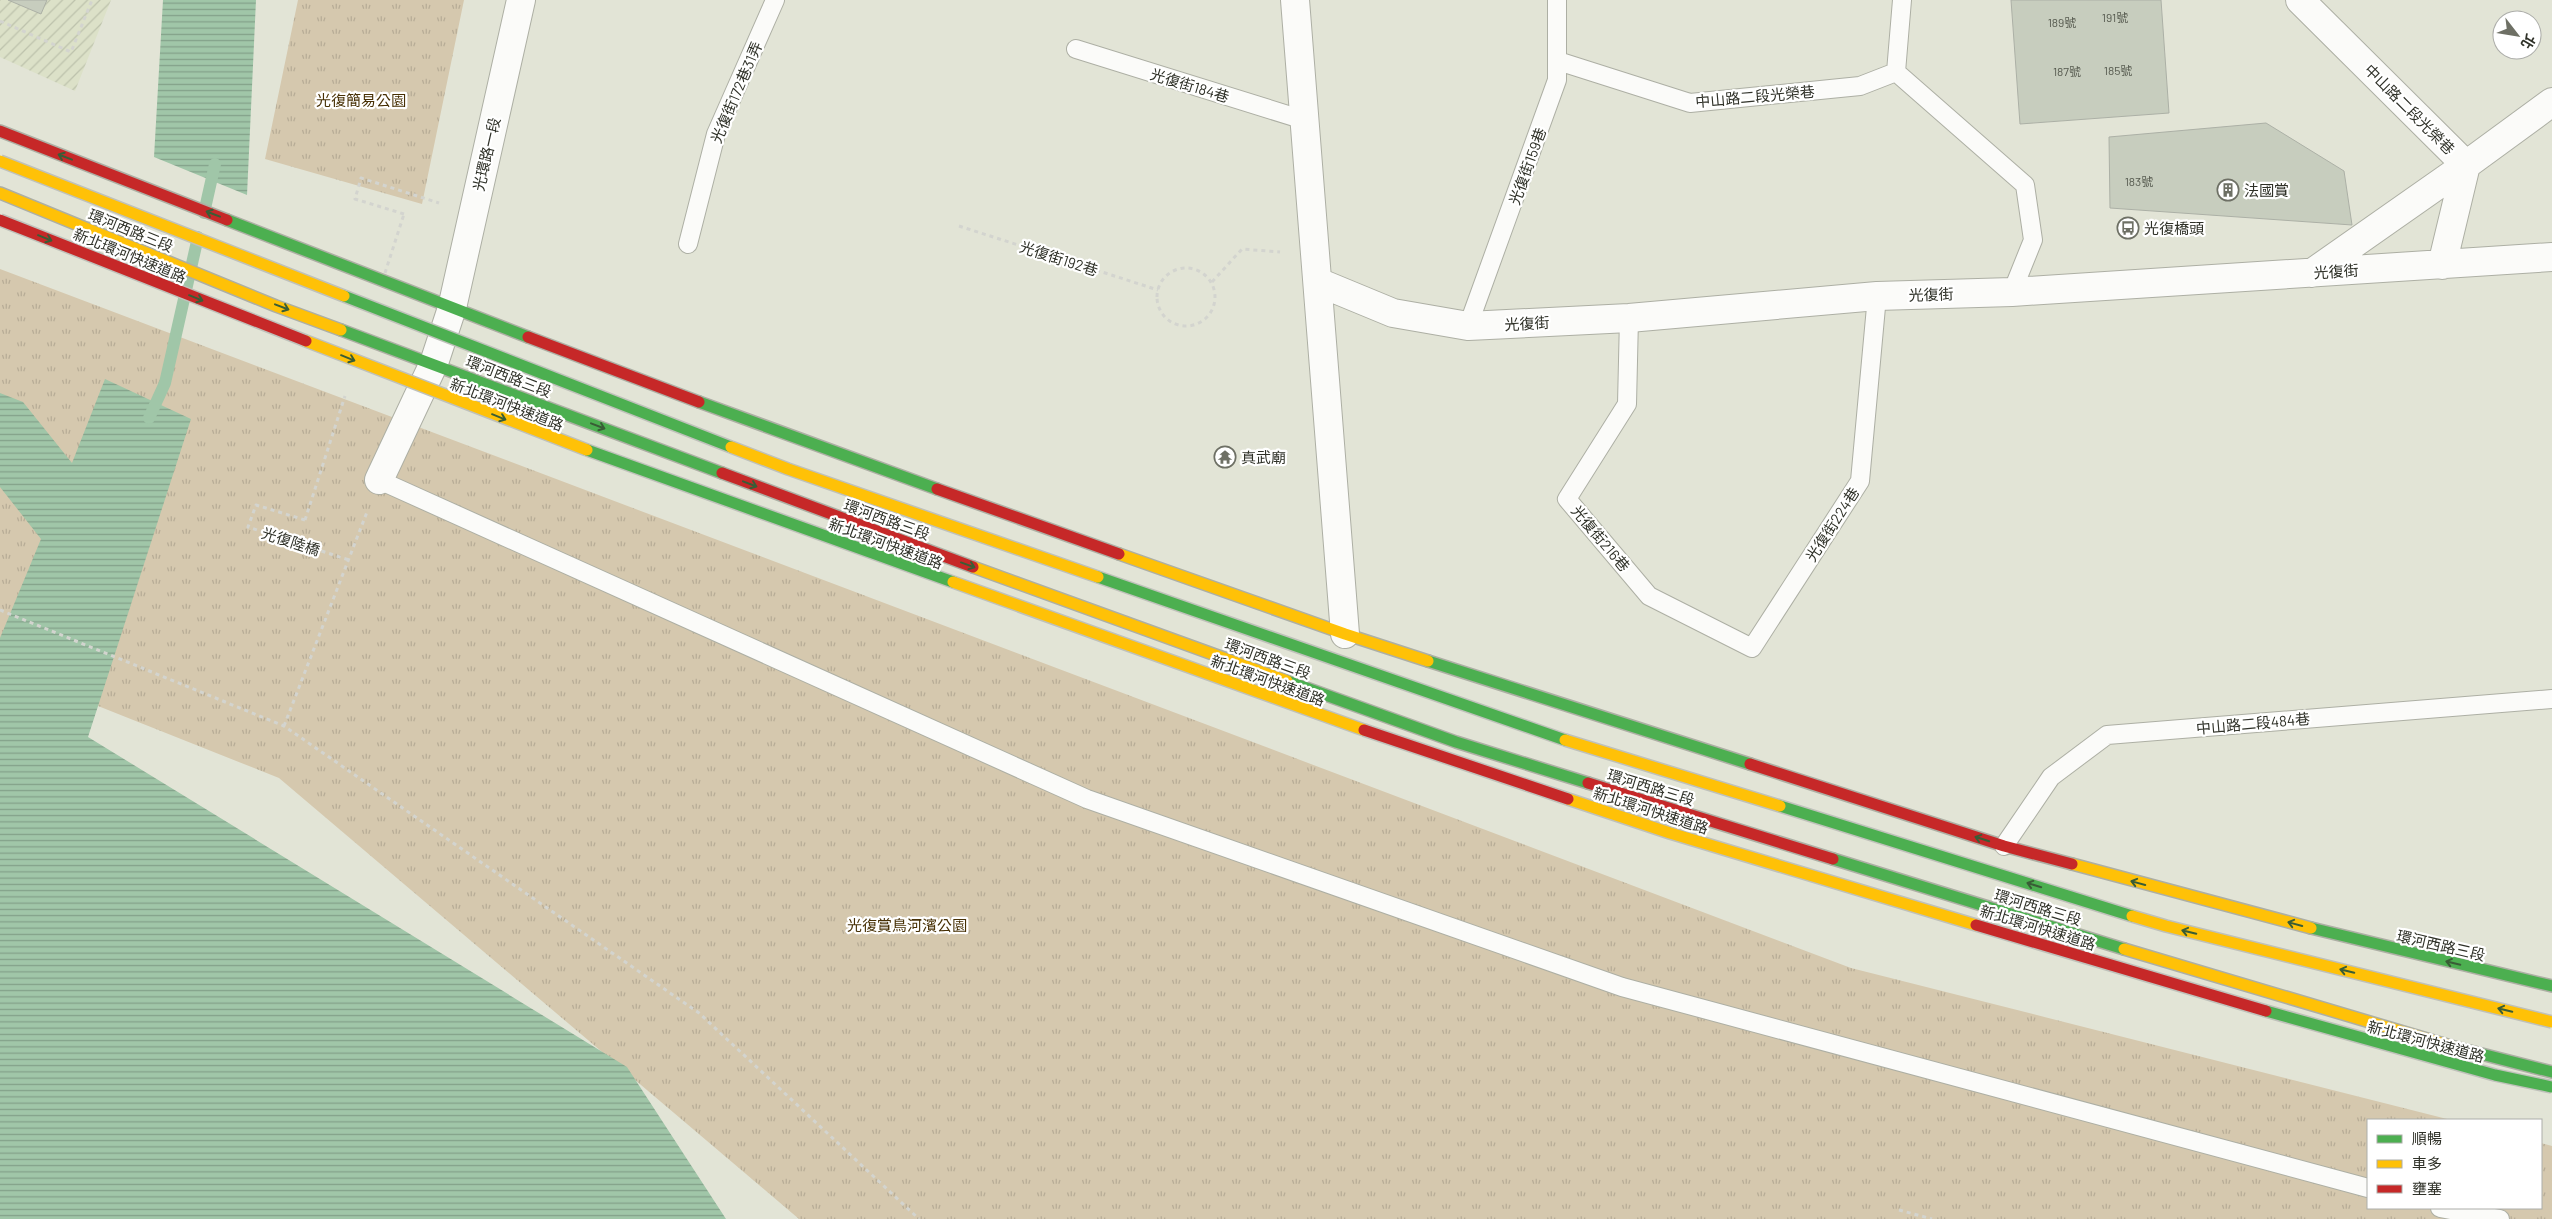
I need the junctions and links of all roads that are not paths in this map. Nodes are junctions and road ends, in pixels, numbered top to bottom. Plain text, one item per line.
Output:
1 (521, 0) edge
2 (774, 0) edge
3 (1294, 0) edge
4 (1557, 0) edge
5 (1902, 0) edge
6 (2300, 0) edge
7 (1076, 49) dead end
8 (1558, 61) junction
9 (1896, 72) junction
10 (2552, 102) edge
11 (1304, 120) junction
12 (0, 131) edge
13 (0, 161) edge
14 (2466, 165) junction
15 (0, 194) edge
16 (0, 220) edge
17 (688, 244) dead end
18 (2552, 258) edge
19 (2442, 265) junction
20 (2312, 273) junction
21 (1318, 282) junction
22 (2012, 292) junction
23 (1877, 296) junction
24 (452, 308) junction
25 (1629, 318) junction
26 (1468, 326) junction
27 (434, 363) junction
28 (379, 480) joint
29 (1345, 634) junction
30 (1752, 648) joint
31 (2552, 699) edge
32 (2004, 846) junction
33 (2552, 986) edge
34 (2552, 1022) edge
35 (2552, 1072) edge
36 (2552, 1087) edge
37 (2367, 1188) edge
38 (2445, 1209) edge
39 (2500, 1219) edge

1 - 24 street, 光環路一段
2 - 17 lane, 光復街172巷31弄
3 - 11 street
4 - 8 lane, 光復街159巷
5 - 9 lane
6 - 14 street, 中山路二段光榮巷
7 - 11 lane, 光復街184巷
8 - 9 lane, 中山路二段光榮巷
8 - 26 lane, 光復街159巷
9 - 22 lane
10 - 14 street, 中山路二段光榮巷
11 - 21 street
24 -> 12 main road, 環河西路三段
34 -> 13 main road, bridge
14 - 19 street
14 - 20 street
15 -> 27 main road, 環河西路三段
16 -> 36 main road, 新北環河快速道路, bridge
18 - 19 street, 光復街
19 - 20 street, 光復街
20 - 22 street, 光復街
21 - 26 street, 光復街
21 - 29 street
22 - 23 street, 光復街
23 - 25 street, 光復街
23 - 30 lane, 光復街224巷
24 - 27 street, 光環路一段
24 - 29 main road, 環河西路三段
25 - 26 street, 光復街
25 - 30 lane, 光復街216巷
27 - 28 street, 光環路一段
27 -> 35 main road, 環河西路三段
28 - 37 lane
32 -> 29 main road, 環河西路三段
31 - 32 lane, 中山路二段484巷
33 -> 32 main road, 環河西路三段
38 - 39 lane

